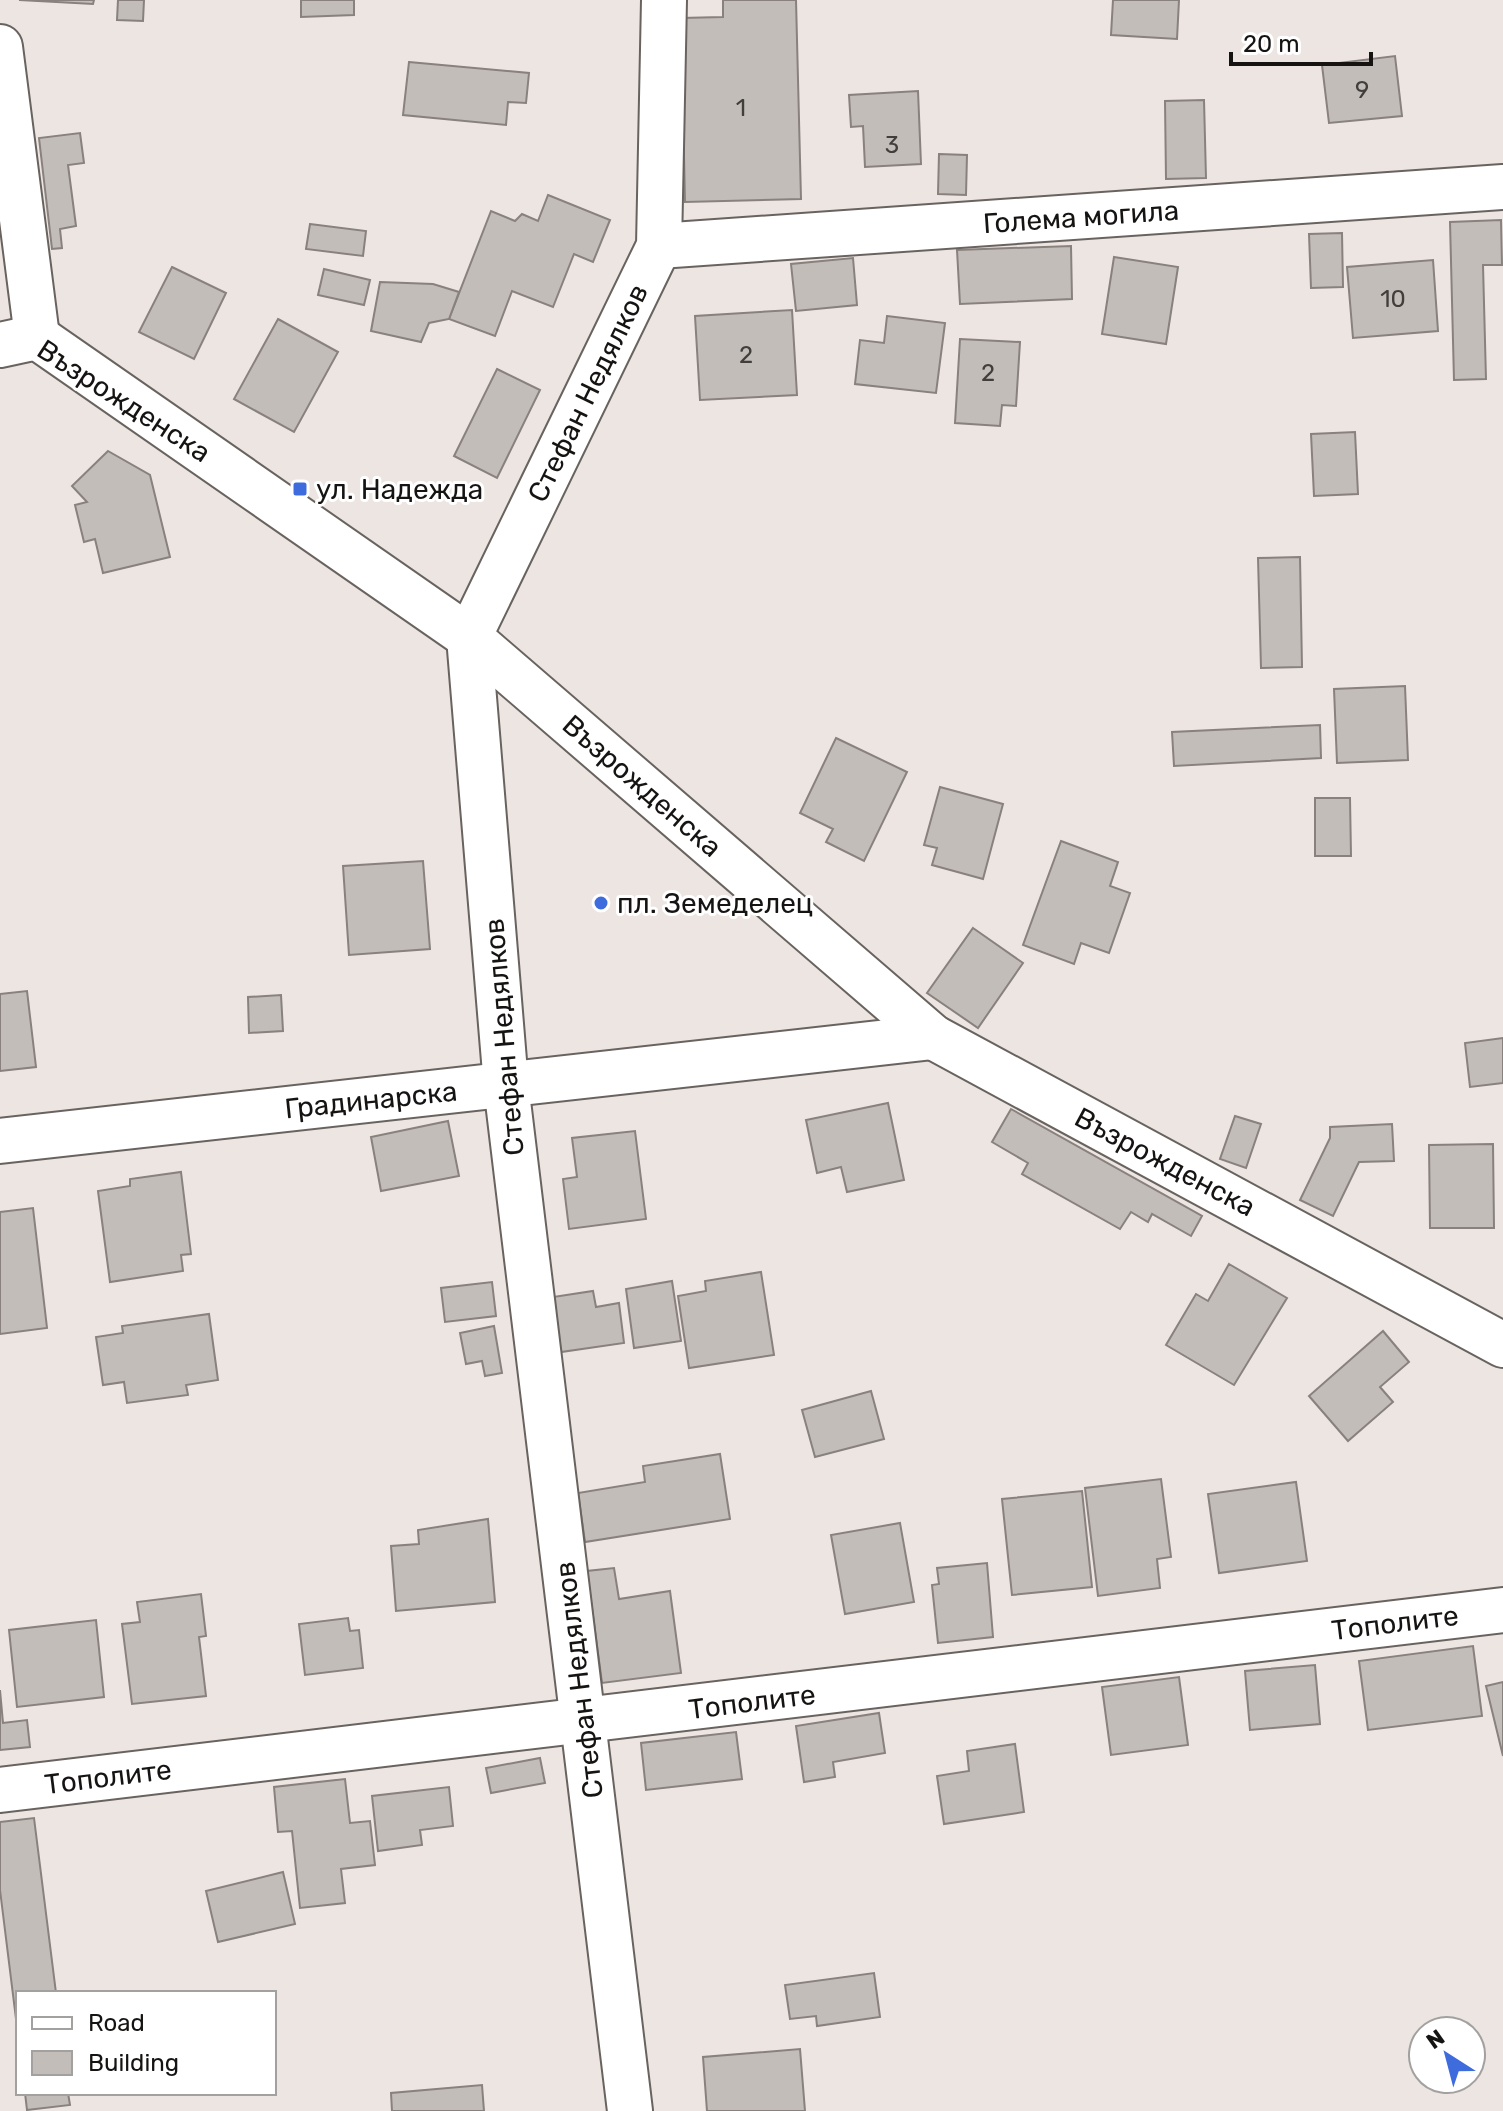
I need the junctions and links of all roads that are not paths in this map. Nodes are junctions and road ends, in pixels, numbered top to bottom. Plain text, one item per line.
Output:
1 (664, 0) edge
2 (0, 47) edge
3 (1503, 187) edge
4 (659, 246) junction
5 (18, 341) edge
6 (469, 637) junction
7 (933, 1037) junction
8 (506, 1085) junction
9 (0, 1141) edge
10 (1503, 1345) edge
11 (1503, 1610) edge
12 (584, 1722) junction
13 (0, 1790) edge
14 (630, 2111) edge

1 - 4 street, Стефан Недялков
2 - 5 street
3 - 4 street, Голема могила
4 - 6 street, Стефан Недялков
5 - 6 street, Възрожденска
6 - 7 street, Възрожденска
6 - 8 street, Стефан Недялков
7 - 8 street, Градинарска
7 - 10 street, Възрожденска
8 - 9 street, Градинарска
8 - 12 street, Стефан Недялков
11 - 12 street, Тополите
12 - 13 street, Тополите
12 - 14 street, Стефан Недялков

